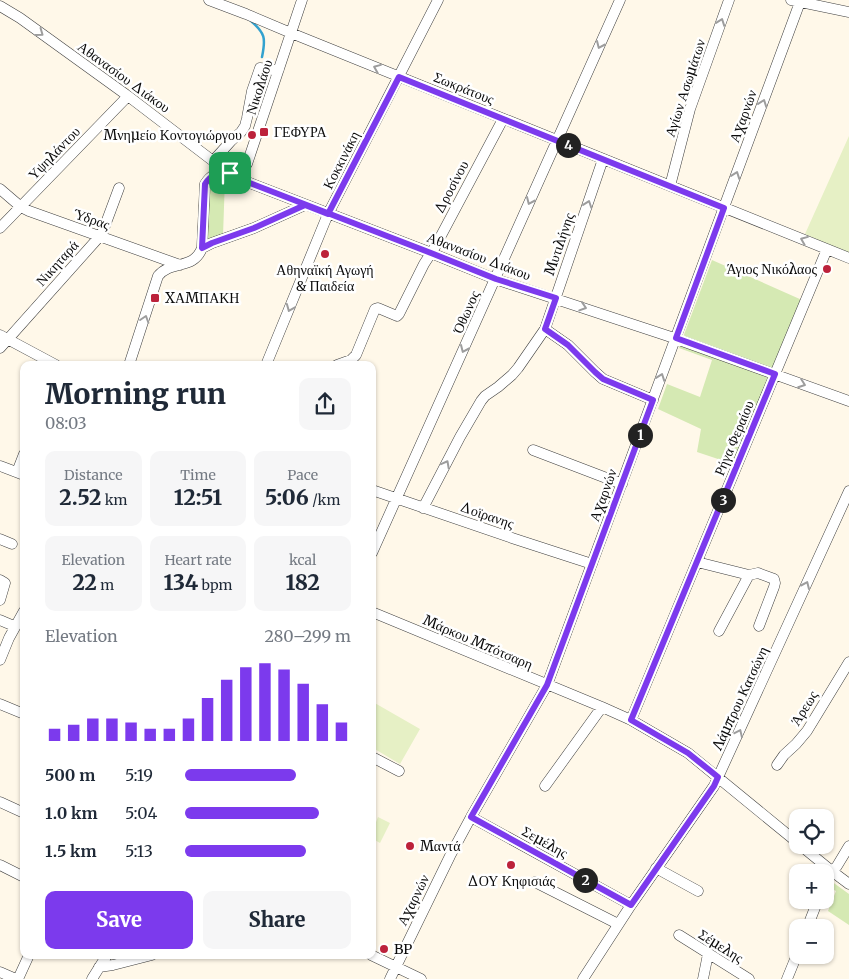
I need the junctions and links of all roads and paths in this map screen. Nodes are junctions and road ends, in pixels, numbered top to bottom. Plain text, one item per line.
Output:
1 (209, 0) edge
2 (302, 0) edge
3 (438, 0) edge
4 (620, 0) edge
5 (729, 0) edge
6 (795, 1) edge
7 (0, 6) edge
8 (849, 12) edge
9 (291, 33) junction
10 (279, 70) junction
11 (399, 77) junction
12 (128, 96) junction
13 (503, 118) junction
14 (557, 140) junction
15 (603, 159) junction
16 (213, 161) junction
17 (230, 173) junction
18 (670, 186) junction
19 (119, 188) dead end
20 (0, 189) edge
21 (305, 205) junction
22 (21, 207) junction
23 (724, 208) junction
24 (328, 214) junction
25 (0, 228) edge
26 (100, 236) junction
27 (202, 248) junction
28 (827, 249) junction
29 (431, 253) junction
30 (849, 258) edge
31 (180, 265) junction
32 (496, 279) junction
33 (556, 298) junction
34 (545, 329) junction
35 (4, 337) edge
36 (676, 338) junction
37 (0, 348) edge
38 (49, 361) edge
39 (130, 361) edge
40 (268, 361) edge
41 (347, 361) edge
42 (775, 374) junction
43 (653, 400) junction
44 (849, 401) edge
45 (533, 450) dead end
46 (0, 466) edge
47 (20, 473) edge
48 (622, 484) junction
49 (376, 491) edge
50 (849, 491) edge
51 (397, 499) junction
52 (423, 508) junction
53 (376, 544) edge
54 (697, 562) junction
55 (592, 564) junction
56 (749, 575) junction
57 (0, 580) edge
58 (0, 600) edge
59 (376, 614) edge
60 (20, 617) edge
61 (0, 620) edge
62 (759, 626) dead end
63 (14, 627) junction
64 (20, 631) edge
65 (719, 631) dead end
66 (0, 660) edge
67 (849, 662) edge
68 (547, 685) junction
69 (0, 704) edge
70 (602, 707) junction
71 (20, 712) edge
72 (631, 720) junction
73 (376, 759) edge
74 (777, 765) dead end
75 (399, 771) dead end
76 (718, 777) junction
77 (545, 786) dead end
78 (0, 802) edge
79 (20, 810) edge
80 (471, 817) junction
81 (789, 836) edge
82 (849, 846) edge
83 (811, 854) edge
84 (823, 864) edge
85 (0, 865) edge
86 (656, 868) junction
87 (834, 870) edge
88 (834, 873) edge
89 (20, 875) edge
90 (535, 882) dead end
91 (849, 884) edge
92 (698, 891) dead end
93 (631, 905) junction
94 (618, 924) junction
95 (679, 935) dead end
96 (708, 954) junction
97 (376, 957) edge
98 (27, 959) edge
99 (105, 959) edge
100 (136, 959) edge
101 (793, 964) edge
102 (396, 966) junction
103 (99, 968) junction
104 (0, 972) edge
105 (17, 979) edge
106 (92, 979) edge
107 (390, 979) edge
108 (421, 979) edge
109 (583, 979) edge
110 (703, 979) edge
111 (749, 979) edge
112 (787, 979) edge

1 - 9 street, Σωκράτους
2 - 9 street, Νικολάου
3 - 11 street, Κοκκινάκη
4 -> 14 street, Όθωνος
18 -> 5 street, Αγίων Ασωμάτων
6 - 8 street
23 -> 6 street, Αχαρνών
7 -> 12 street, Αθανασίου Διάκου
9 - 10 street, Νικολάου
11 -> 9 street, Σωκράτους
10 - 16 street
10 - 17 street, Νικολάου
11 - 13 street, Σωκράτους
11 - 24 street, Κοκκινάκη
12 - 16 street, Αθανασίου Διάκου
12 - 22 street, Υψηλάντου
13 - 14 street, Σωκράτους
13 - 29 street, Δροσίνου
14 - 15 street, Σωκράτους
14 -> 32 street, Όθωνος
15 - 18 street, Σωκράτους
33 -> 15 street, Μυτιλήνης
16 - 17 street, Αθανασίου Διάκου
17 - 21 street, Αθανασίου Διάκου
17 - 27 street, Νικολάου
18 - 23 street, Σωκράτους
19 - 26 street, Νικηταρά
20 - 22 street, Ύδρας
21 - 24 street, Αθανασίου Διάκου
21 - 27 street
22 - 25 street, Υψηλάντου
22 - 26 street, Ύδρας
28 -> 23 street, Σωκράτους
23 - 36 street, Αχαρνών
24 - 29 street, Αθανασίου Διάκου
24 -> 40 street, Κοκκινάκη
26 - 31 street, Ύδρας
26 - 35 street, Νικηταρά
27 - 31 street
28 - 30 street, Σωκράτους
28 - 42 street, Ρήγα Φεραίου
29 - 32 street, Αθανασίου Διάκου
29 - 41 street, Δροσίνου
39 -> 31 street
32 - 33 street, Αθανασίου Διάκου
32 -> 51 street, Όθωνος
33 - 34 street, Μυτιλήνης
33 -> 36 street, Αθανασίου Διάκου
34 - 43 street
52 -> 34 street, Μυτιλήνης
35 - 37 street, Νικηταρά
35 - 38 street
36 - 42 street, Αθανασίου Διάκου
43 -> 36 street, Αχαρνών
42 -> 44 street, Αθανασίου Διάκου
42 - 54 street, Ρήγα Φεραίου
43 - 48 street, Αχαρνών
45 - 48 street
46 - 47 street
48 - 55 street, Αχαρνών
49 - 51 street, Δοϊρανης
76 -> 50 street, Λάμπρου Κατσώνη
51 - 52 street, Δοϊρανης
51 - 53 street, Όθωνος
52 - 55 street, Δοϊρανης
54 - 56 street
54 - 72 street, Ρήγα Φεραίου
55 - 68 street, Αχαρνών
56 - 62 street
56 - 65 street
57 - 58 street
59 - 68 street, Μάρκου Μπότσαρη
60 - 63 street
61 - 63 street
63 - 64 street
63 - 66 street
67 - 74 street, Άρεως
68 - 70 street, Μάρκου Μπότσαρη
68 - 80 street, Αχαρνών
69 - 71 street
70 - 72 street, Μάρκου Μπότσαρη
70 - 77 street
72 - 76 street, Μάρκου Μπότσαρη
73 - 75 street
76 - 81 street, Μάρκου Μπότσαρη
76 - 86 street, Λάμπρου Κατσώνη
78 - 79 street
80 - 93 street, Σεμέλης
80 - 102 street, Αχαρνών
82 - 87 street
83 - 84 street, Μάρκου Μπότσαρη
85 - 89 street
86 - 92 street
86 - 93 street, Λάμπρου Κατσώνη
88 - 91 street, Μάρκου Μπότσαρη
90 - 94 street
93 - 94 street, Λάμπρου Κατσώνη
94 - 109 street, Λάμπρου Κατσώνη
95 - 96 street, Σέμελης
96 - 110 street
96 - 111 street, Σέμελης
97 - 102 street
98 - 105 street
99 - 103 street
100 - 103 street
101 - 112 street
102 - 107 street, Αχαρνών
102 - 108 street
103 - 106 street
104 - 105 street

